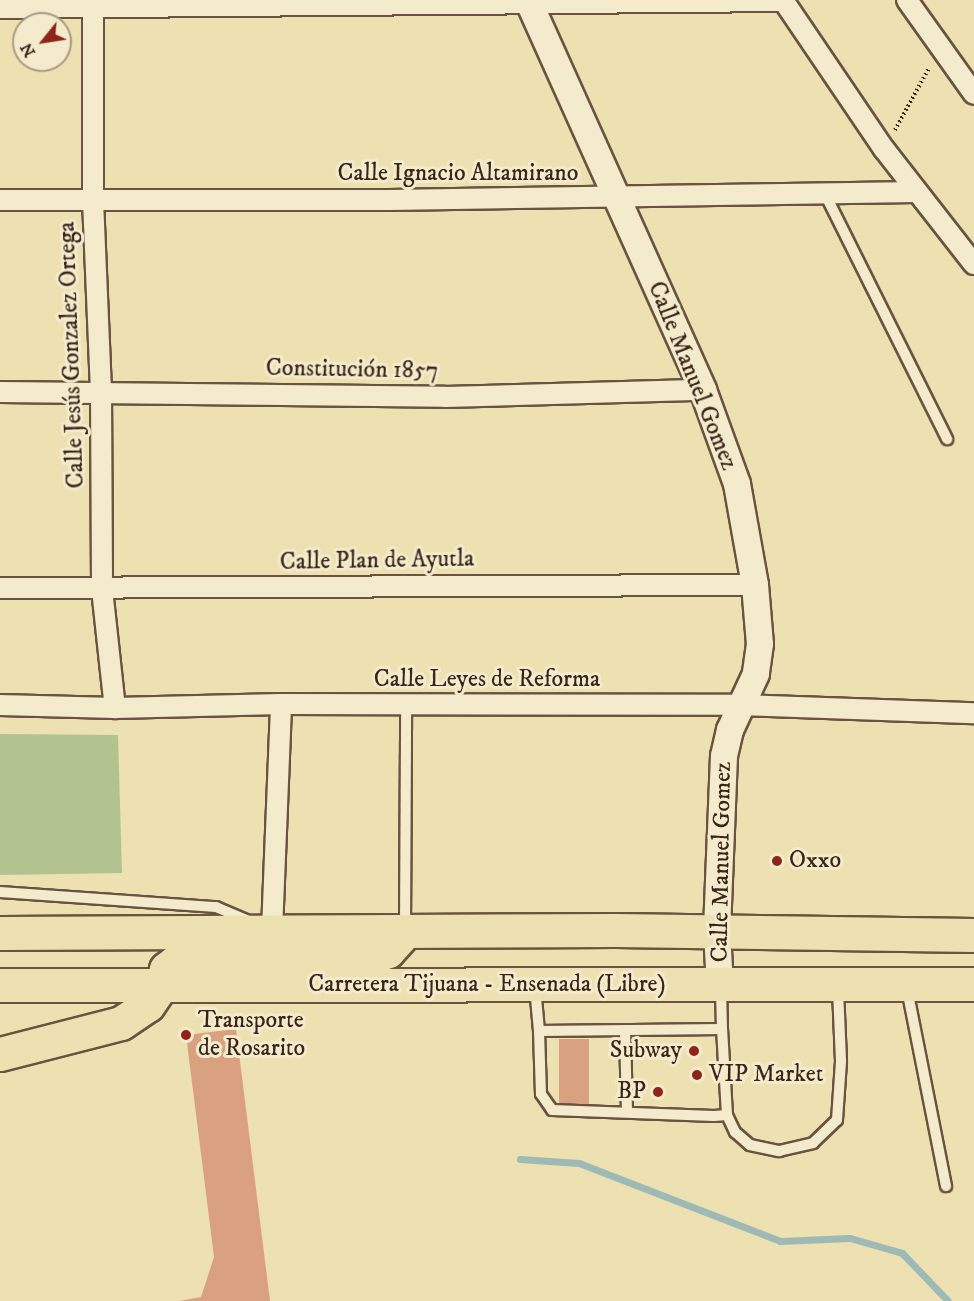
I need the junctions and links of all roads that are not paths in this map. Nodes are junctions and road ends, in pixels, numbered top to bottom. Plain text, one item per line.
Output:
1 (783, 0) edge
2 (907, 0) edge
3 (529, 2) edge
4 (93, 4) edge
5 (0, 8) edge
6 (974, 94) edge
7 (917, 192) junction
8 (825, 194) junction
9 (616, 198) junction
10 (0, 200) edge
11 (93, 200) junction
12 (974, 264) edge
13 (703, 390) junction
14 (101, 391) junction
15 (0, 392) edge
16 (947, 440) dead end
17 (755, 585) junction
18 (0, 588) edge
19 (102, 589) junction
20 (281, 704) junction
21 (0, 705) edge
22 (406, 705) junction
23 (740, 705) junction
24 (115, 708) junction
25 (974, 713) edge
26 (0, 892) edge
27 (272, 931) junction
28 (405, 932) junction
29 (717, 932) junction
30 (0, 933) edge
31 (974, 935) edge
32 (163, 983) junction
33 (838, 984) junction
34 (906, 984) junction
35 (974, 984) edge
36 (0, 985) edge
37 (720, 985) junction
38 (535, 986) junction
39 (722, 1029) junction
40 (625, 1030) junction
41 (538, 1031) junction
42 (0, 1054) edge
43 (627, 1111) junction
44 (727, 1115) junction
45 (946, 1186) dead end

1 - 3 street
1 - 7 street
2 - 6 street
3 - 4 street
3 - 9 street, Calle Manuel Gomez
4 - 5 street
4 - 11 street, Calle Jesús Gonzalez Ortega
7 - 8 street, Calle Ignacio Altamirano
7 - 12 street
8 - 9 street, Calle Ignacio Altamirano
8 - 16 lane
9 - 11 street, Calle Ignacio Altamirano
9 - 13 street, Calle Manuel Gomez
10 - 11 street, Calle Ignacio Altamirano
11 - 14 street, Calle Jesús Gonzalez Ortega
13 - 14 street, Constitución 1857
13 - 17 street, Calle Manuel Gomez
14 - 15 street, Constitución 1857
14 - 19 street, Calle Jesús Gonzalez Ortega
17 - 19 street, Calle Plan de Ayutla
17 - 23 street, Calle Manuel Gomez
18 - 19 street, Calle Plan de Ayutla
19 - 24 street, Calle Jesús Gonzalez Ortega
20 - 22 street, Calle Leyes de Reforma
20 - 24 street, Calle Leyes de Reforma
20 - 27 street
21 - 24 street, Calle Leyes de Reforma
22 - 23 street, Calle Leyes de Reforma
22 - 28 lane
23 - 25 street, Calle Leyes de Reforma
23 - 29 street, Calle Manuel Gomez
26 - 27 lane
27 - 28 highway
27 - 30 highway
28 - 29 highway
28 - 32 highway
29 - 31 highway
29 - 37 street, Calle Manuel Gomez
32 - 36 highway, Carretera Tijuana - Ensenada (Libre)
32 - 38 highway, Carretera Tijuana - Ensenada (Libre)
32 - 42 highway
33 - 34 highway, Carretera Tijuana - Ensenada (Libre)
33 - 37 highway, Carretera Tijuana - Ensenada (Libre)
33 - 44 lane
34 - 35 highway, Carretera Tijuana - Ensenada (Libre)
34 - 45 lane
37 - 38 highway, Carretera Tijuana - Ensenada (Libre)
37 - 39 lane
38 - 41 lane
39 - 40 lane
39 - 44 lane
40 - 41 lane
40 - 43 lane
41 - 43 lane
43 - 44 lane

